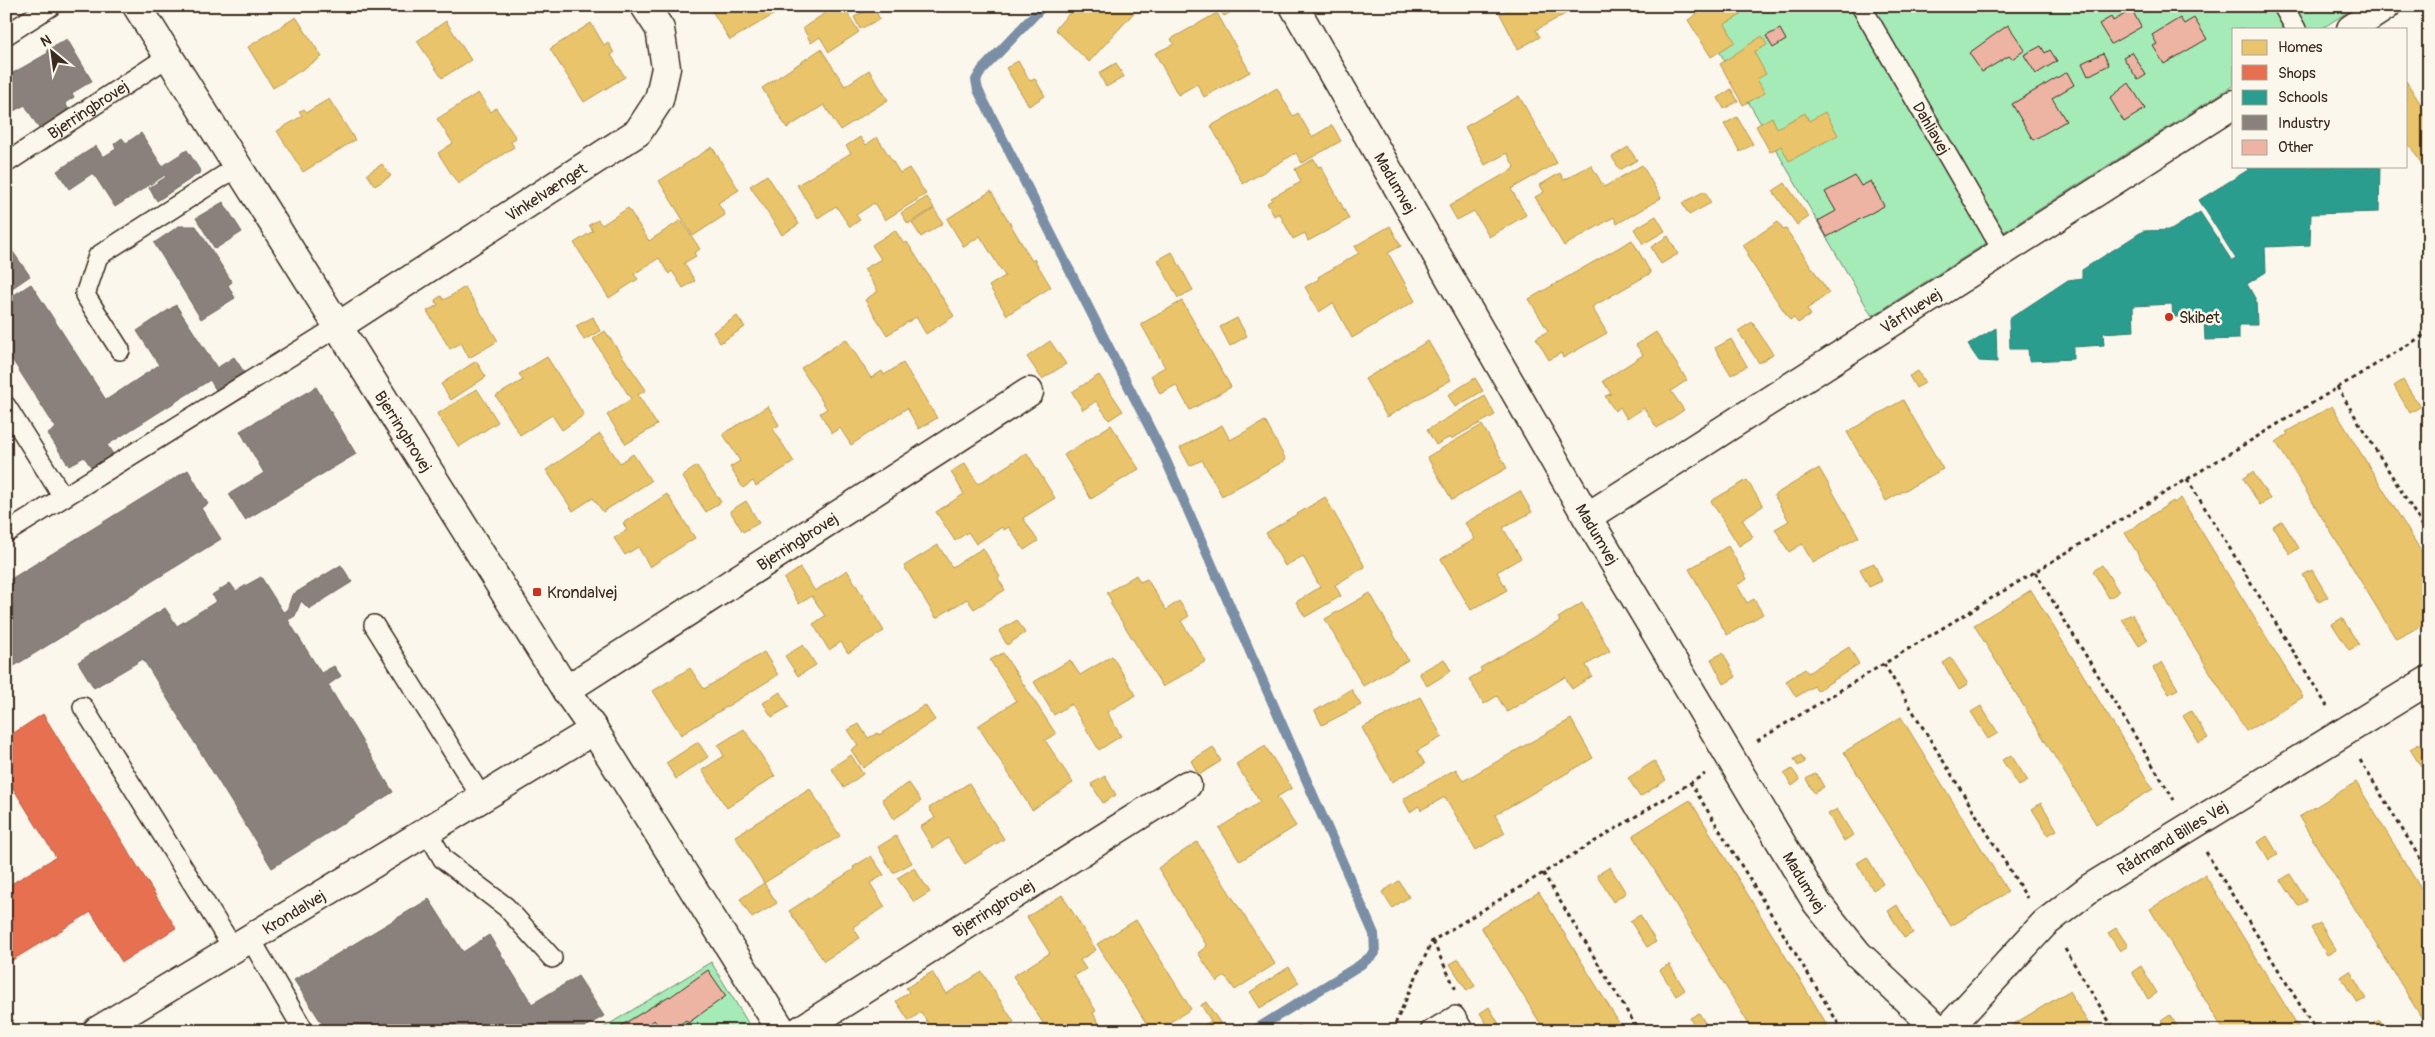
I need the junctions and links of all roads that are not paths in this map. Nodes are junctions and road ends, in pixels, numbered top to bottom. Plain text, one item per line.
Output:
1 (51, 6) edge
2 (138, 6) edge
3 (645, 6) edge
4 (1294, 6) edge
5 (1861, 6) edge
6 (2283, 6) edge
7 (2386, 6) edge
8 (2295, 28) edge
9 (2353, 28) edge
10 (6, 35) edge
11 (169, 56) junction
12 (2232, 105) edge
13 (6, 163) edge
14 (237, 167) junction
15 (2003, 251) junction
16 (337, 327) junction
17 (120, 350) dead end
18 (1029, 392) dead end
19 (6, 406) edge
20 (63, 498) junction
21 (1588, 517) junction
22 (6, 533) edge
23 (374, 625) dead end
24 (2429, 680) edge
25 (566, 690) junction
26 (83, 707) dead end
27 (594, 730) junction
28 (1187, 784) dead end
29 (482, 798) junction
30 (428, 831) junction
31 (241, 943) junction
32 (552, 958) dead end
33 (1459, 1023) edge
34 (97, 1031) edge
35 (304, 1031) edge
36 (782, 1031) edge
37 (799, 1031) edge
38 (1430, 1031) edge
39 (1940, 1031) edge
40 (1946, 1031) edge

1 - 10 lane
2 - 11 street, Bjerringbrovej
3 - 16 street, Vinkelvænget
4 - 21 street, Madumvej
5 - 15 lane, Dahliavej
6 - 8 lane
7 - 9 street
11 - 13 lane, Bjerringbrovej
11 - 14 street, Bjerringbrovej
12 - 15 street, Vårfluevej
14 - 16 street, Bjerringbrovej
14 - 17 lane
15 - 21 street, Vårfluevej
16 - 20 lane
16 - 25 street, Bjerringbrovej
18 - 25 street, Bjerringbrovej
19 - 20 lane
20 - 22 lane
21 - 39 street, Madumvej
23 - 29 lane
24 - 40 street, Rådmand Billes Vej
25 - 27 street, Bjerringbrovej
26 - 31 lane
27 - 29 street, Krondalvej
27 - 36 street, Bjerringbrovej
28 - 37 street, Bjerringbrovej
29 - 30 street, Krondalvej
30 - 31 street, Krondalvej
30 - 32 lane
31 - 34 street, Krondalvej
31 - 35 lane
33 - 38 lane

